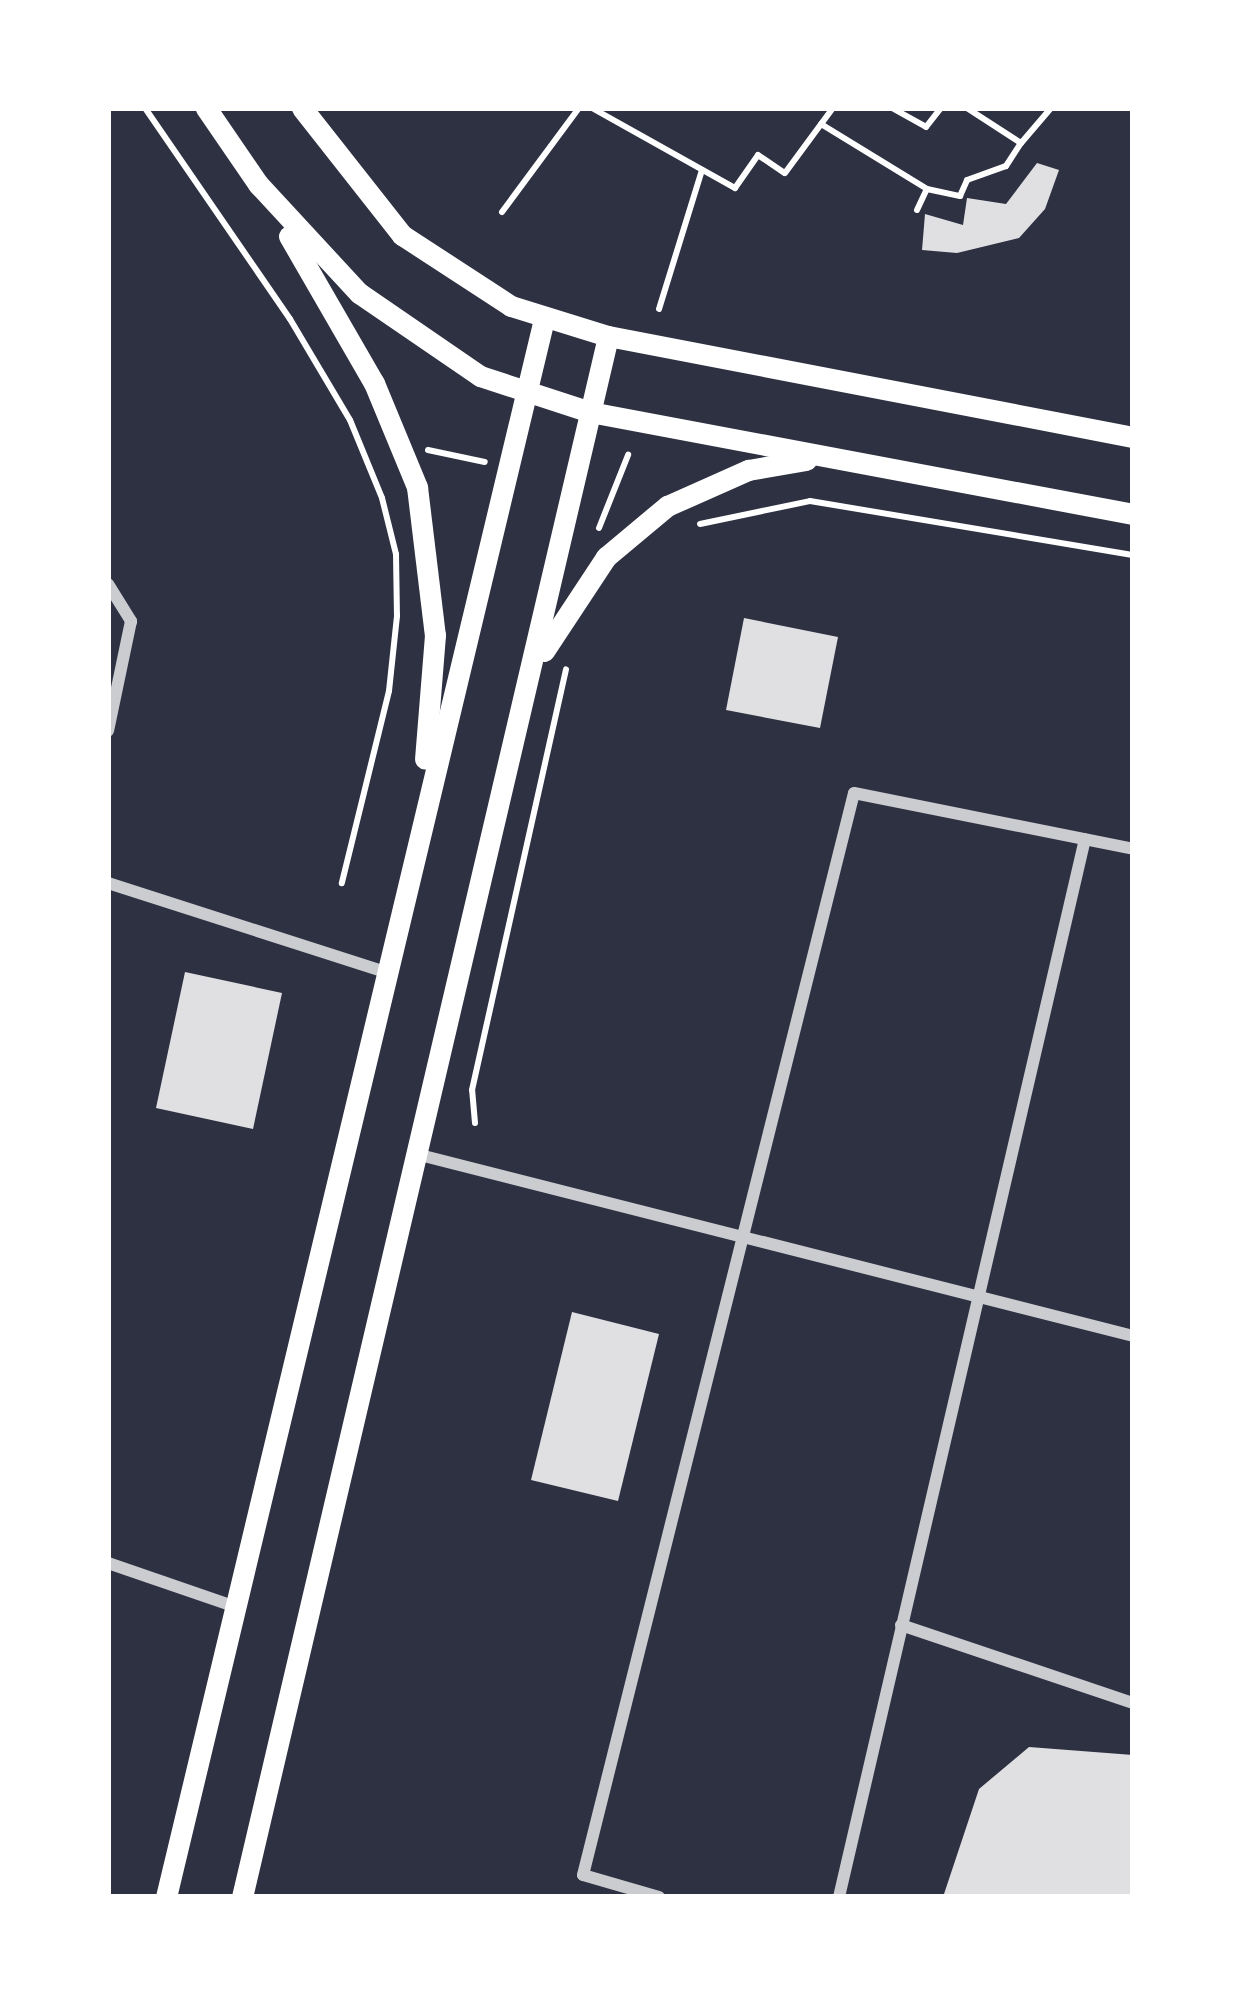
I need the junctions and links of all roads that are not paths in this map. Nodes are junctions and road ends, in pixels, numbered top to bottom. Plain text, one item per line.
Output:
1 (206, 108) edge
2 (302, 108) edge
3 (258, 184) junction
4 (544, 319) junction
5 (608, 335) junction
6 (527, 395) junction
7 (590, 412) junction
8 (1133, 437) edge
9 (836, 458) junction
10 (1133, 514) edge
11 (108, 584) edge
12 (524, 695) junction
13 (108, 731) edge
14 (1085, 839) junction
15 (415, 844) junction
16 (1133, 849) edge
17 (108, 883) edge
18 (382, 971) junction
19 (416, 1154) junction
20 (742, 1238) junction
21 (975, 1295) junction
22 (1133, 1336) edge
23 (108, 1563) edge
24 (236, 1607) junction
25 (902, 1625) junction
26 (1133, 1703) edge
27 (166, 1897) edge
28 (242, 1897) edge
29 (659, 1897) edge
30 (839, 1897) edge

1 - 3 main road
2 - 4 main road
3 - 6 main road
3 - 15 main road
4 - 5 main road
4 - 6 main road
5 - 7 main road
5 - 8 main road
6 - 7 main road
6 - 15 main road
7 - 9 main road
7 - 12 main road
9 - 10 main road
9 - 12 main road
11 - 13 street
12 - 19 main road
14 - 16 street
14 - 20 street
14 - 21 street
15 - 18 main road
17 - 18 street
18 - 24 main road
19 - 20 street
19 - 28 main road
20 - 21 street
20 - 29 street
21 - 22 street
21 - 25 street
23 - 24 street
24 - 27 main road
25 - 26 street
25 - 30 street

